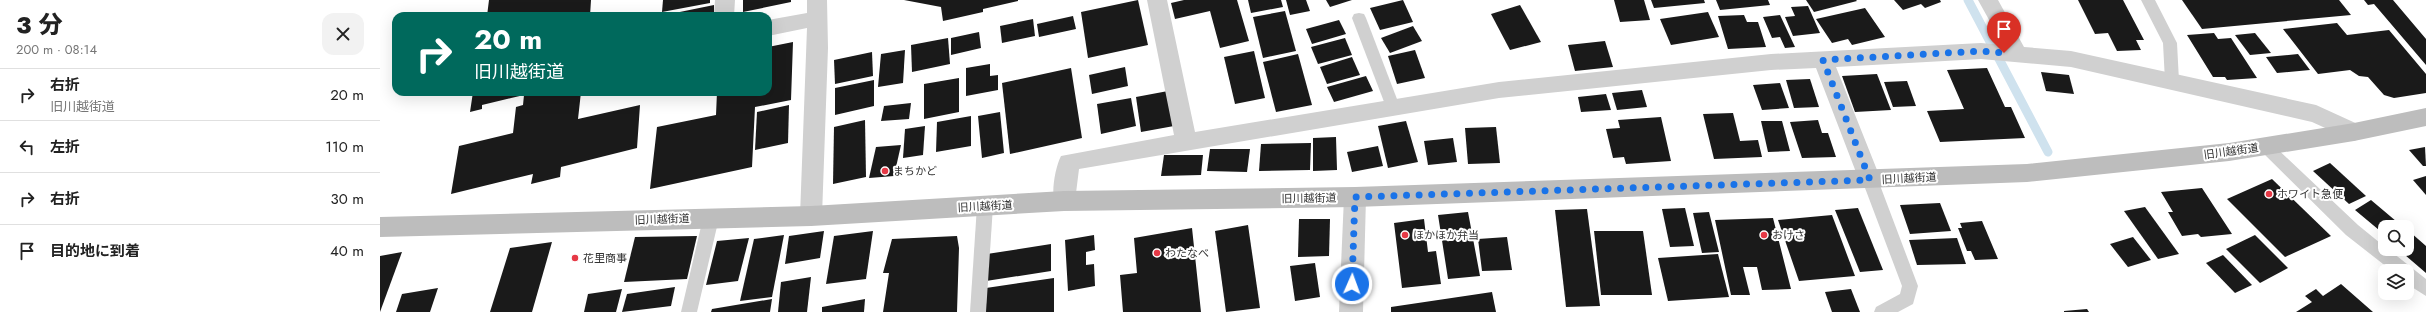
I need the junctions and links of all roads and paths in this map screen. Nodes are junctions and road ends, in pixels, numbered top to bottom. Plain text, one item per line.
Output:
1 (725, 0) edge
2 (1157, 0) edge
3 (1988, 0) edge
4 (2148, 0) edge
5 (817, 9) edge
6 (724, 12) edge
7 (1359, 18) dead end
8 (772, 26) edge
9 (2011, 53) junction
10 (1823, 60) junction
11 (2172, 81) junction
12 (1393, 107) junction
13 (2426, 117) edge
14 (2354, 132) junction
15 (1186, 141) junction
16 (2265, 146) junction
17 (1870, 180) junction
18 (1355, 197) junction
19 (1064, 201) junction
20 (985, 206) junction
21 (811, 216) junction
22 (711, 218) junction
23 (380, 227) edge
24 (2395, 264) edge
25 (2414, 280) edge
26 (2426, 289) edge
27 (689, 312) edge
28 (978, 312) edge
29 (1350, 312) edge
30 (1882, 312) edge

1 - 6 street
2 - 15 street
3 - 9 street
4 - 11 lane
5 - 8 street
5 - 21 street
7 - 12 lane
9 - 10 street
9 - 11 street
10 - 12 street
10 - 17 street
11 - 14 street
12 - 15 street
13 - 14 main road, 旧川越街道
14 - 16 main road, 旧川越街道
15 - 19 street
16 - 17 main road, 旧川越街道
16 - 24 lane
17 - 18 main road, 旧川越街道
17 - 30 lane
18 - 19 main road, 旧川越街道
18 - 29 street
19 - 20 main road, 旧川越街道
20 - 21 main road, 旧川越街道
20 - 28 lane
21 - 22 main road, 旧川越街道
22 - 23 main road, 旧川越街道
22 - 27 lane
25 - 26 lane

